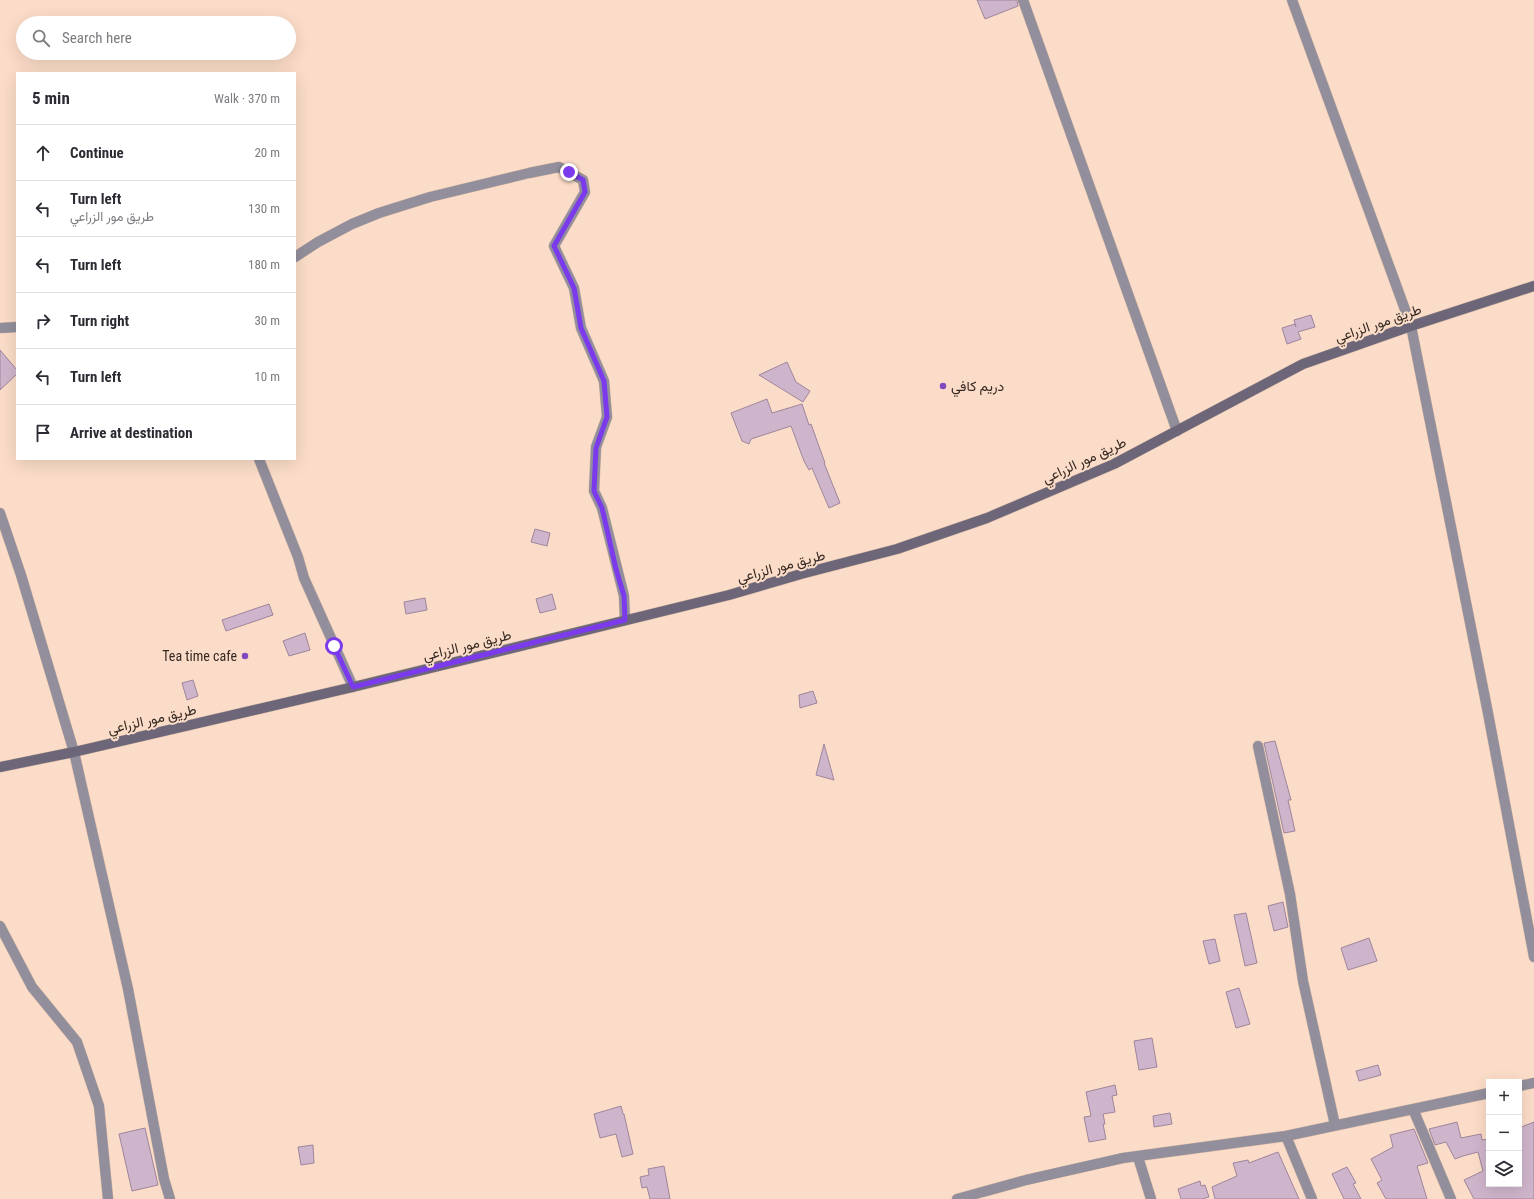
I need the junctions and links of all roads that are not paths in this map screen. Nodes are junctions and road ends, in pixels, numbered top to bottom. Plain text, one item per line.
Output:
1 (1023, 0) edge
2 (1292, 0) edge
3 (296, 256) edge
4 (1534, 286) edge
5 (1411, 326) junction
6 (16, 327) edge
7 (0, 328) edge
8 (1177, 431) junction
9 (259, 460) edge
10 (0, 513) edge
11 (625, 620) junction
12 (353, 687) junction
13 (1258, 746) dead end
14 (74, 752) junction
15 (0, 767) edge
16 (0, 926) edge
17 (1534, 957) edge
18 (1534, 1083) edge
19 (1522, 1085) edge
20 (1486, 1094) edge
21 (1413, 1109) junction
22 (1335, 1125) junction
23 (1286, 1136) junction
24 (1138, 1157) junction
25 (108, 1199) edge
26 (170, 1199) edge
27 (957, 1199) edge
28 (1151, 1199) edge
29 (1312, 1199) edge
30 (1451, 1199) edge

1 - 8 street
2 - 5 street
3 - 11 street
4 - 5 street, طريق مور الزراعي
5 - 8 street, طريق مور الزراعي
5 - 17 street
6 - 7 street
8 - 11 street, طريق مور الزراعي
9 - 12 street
10 - 14 street
11 - 12 street, طريق مور الزراعي
12 - 14 street, طريق مور الزراعي
13 - 22 street
14 - 15 street, طريق مور الزراعي
14 - 26 street
16 - 25 street
18 - 19 street
20 - 21 street
21 - 22 street
21 - 30 street
22 - 23 street
23 - 24 street
23 - 29 street
24 - 27 street
24 - 28 street

